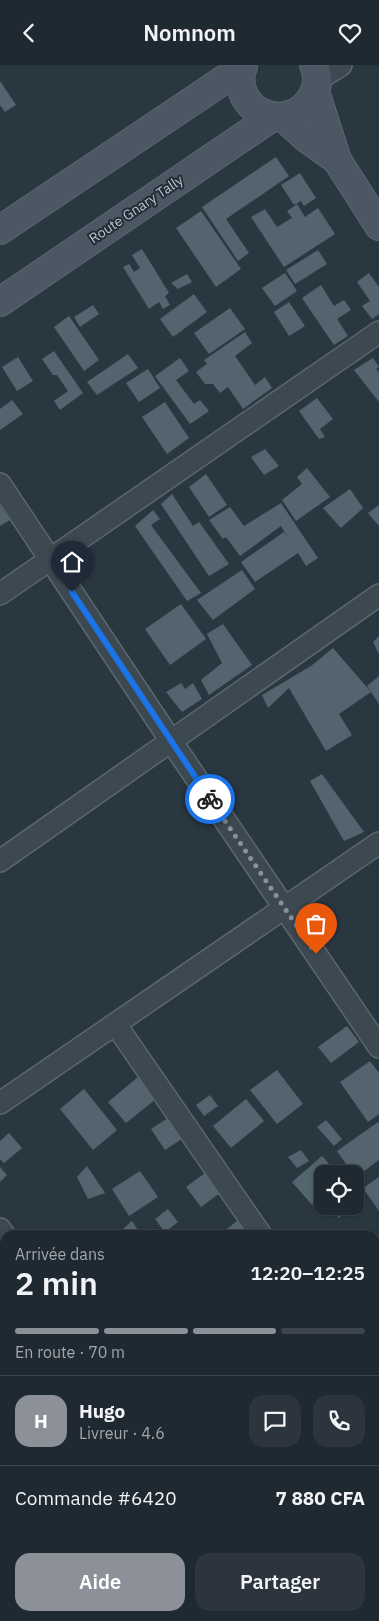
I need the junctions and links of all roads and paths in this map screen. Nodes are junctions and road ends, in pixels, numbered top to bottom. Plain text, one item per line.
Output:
1 (341, 65) edge
2 (243, 66) edge
3 (315, 79) edge
4 (277, 117) junction
5 (337, 160) junction
6 (379, 226) edge
7 (0, 230) edge
8 (0, 302) edge
9 (379, 332) edge
10 (0, 484) edge
11 (50, 559) junction
12 (0, 594) edge
13 (379, 595) edge
14 (171, 741) junction
15 (379, 843) edge
16 (0, 861) edge
17 (284, 908) junction
18 (116, 1025) junction
19 (379, 1047) edge
20 (0, 1103) edge
21 (258, 1230) edge

1 - 3 street
2 - 4 street
2 - 7 street
3 - 4 street, Route Gnary Tally
3 - 5 street
4 - 5 street
4 - 8 street, Route Gnary Tally
5 - 6 street
9 - 11 street
10 - 11 street
11 - 12 street
11 - 14 street
13 - 14 street
14 - 16 street
14 - 17 street
15 - 17 street
17 - 18 street
17 - 19 street
18 - 20 street
18 - 21 street

